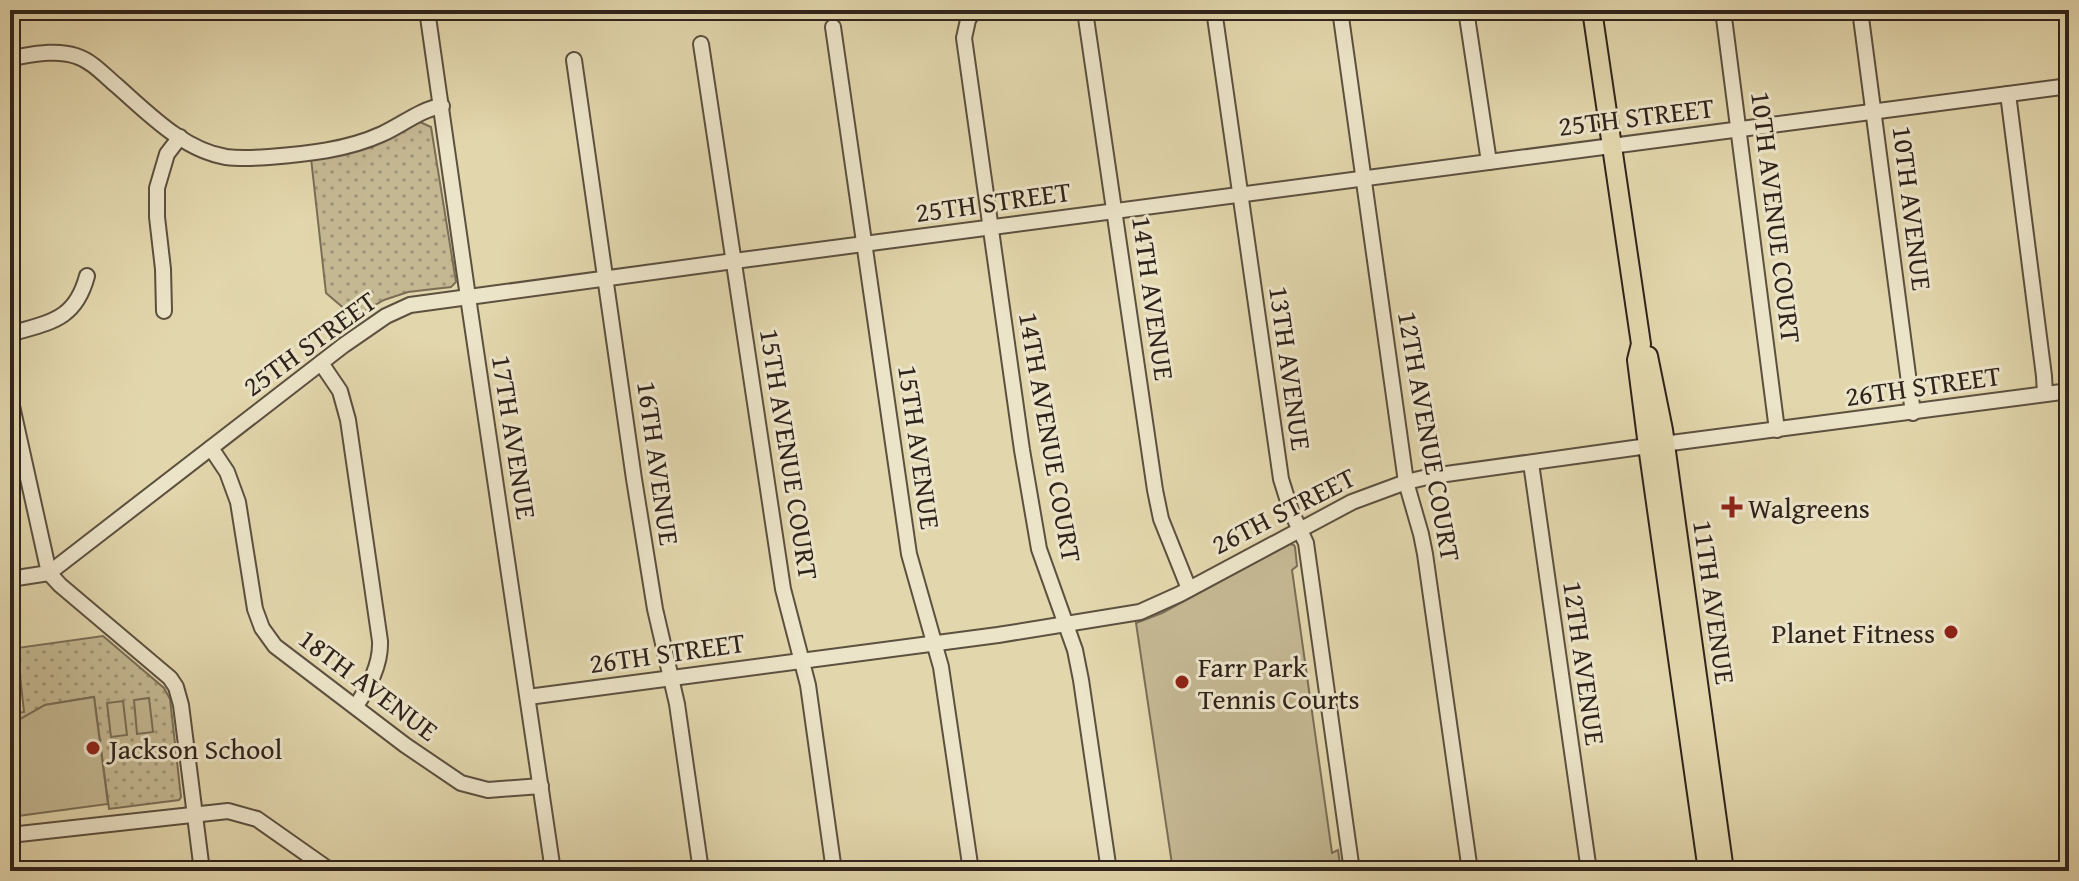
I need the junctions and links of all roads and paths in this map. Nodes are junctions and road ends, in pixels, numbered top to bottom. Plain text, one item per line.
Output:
1 (427, 10) edge
2 (974, 10) edge
3 (1083, 10) edge
4 (1214, 10) edge
5 (1340, 10) edge
6 (1466, 10) edge
7 (1592, 10) edge
8 (1723, 10) edge
9 (1860, 10) edge
10 (833, 27) dead end
11 (701, 44) dead end
12 (10, 58) edge
13 (574, 60) dead end
14 (2069, 86) edge
15 (2008, 94) junction
16 (442, 106) junction
17 (1874, 111) junction
18 (1739, 129) junction
19 (180, 137) junction
20 (1610, 146) junction
21 (1489, 162) junction
22 (1363, 179) junction
23 (1240, 195) junction
24 (1115, 211) junction
25 (992, 229) junction
26 (864, 245) junction
27 (734, 261) junction
28 (87, 276) dead end
29 (605, 279) junction
30 (468, 297) junction
31 (164, 311) dead end
32 (10, 334) edge
33 (321, 363) junction
34 (2069, 391) edge
35 (2045, 394) junction
36 (10, 397) edge
37 (1913, 413) junction
38 (1777, 430) junction
39 (1656, 445) junction
40 (211, 448) junction
41 (1531, 463) junction
42 (1406, 482) junction
43 (1300, 528) junction
44 (49, 573) junction
45 (10, 579) edge
46 (1189, 589) junction
47 (1066, 625) junction
48 (934, 642) junction
49 (803, 660) junction
50 (672, 677) junction
51 (528, 697) junction
52 (356, 706) junction
53 (541, 786) junction
54 (195, 814) junction
55 (10, 835) edge
56 (202, 871) edge
57 (331, 871) edge
58 (553, 871) edge
59 (701, 871) edge
60 (834, 871) edge
61 (971, 871) edge
62 (1109, 871) edge
63 (1352, 871) edge
64 (1470, 871) edge
65 (1589, 871) edge
66 (1708, 871) edge
67 (1724, 871) edge

1 - 16 street, 17TH AVENUE
2 - 25 street, 14TH AVENUE COURT
3 - 24 street, 14TH AVENUE
4 - 23 street, 13TH AVENUE
5 - 22 street, 12TH AVENUE COURT
6 - 21 street
7 - 20 main road, 11TH AVENUE
8 - 18 street, 10TH AVENUE COURT
9 - 17 street, 10TH AVENUE
10 - 26 street, 15TH AVENUE
11 - 27 street, 15TH AVENUE COURT
12 - 19 street
13 - 29 street, 16TH AVENUE
14 - 15 street, 25TH STREET
15 - 17 street, 25TH STREET
15 - 35 street
16 - 19 street
16 - 30 street, 17TH AVENUE
17 - 18 street, 25TH STREET
17 - 37 street, 10TH AVENUE
18 - 20 street, 25TH STREET
18 - 38 street, 10TH AVENUE COURT
19 - 31 street
20 - 21 street, 25TH STREET
20 - 39 main road, 11TH AVENUE
21 - 22 street, 25TH STREET
22 - 23 street, 25TH STREET
22 - 42 street, 12TH AVENUE COURT
23 - 24 street, 25TH STREET
23 - 43 street, 13TH AVENUE
24 - 25 street, 25TH STREET
24 - 46 street, 14TH AVENUE
25 - 26 street, 25TH STREET
25 - 47 street, 14TH AVENUE COURT
26 - 27 street, 25TH STREET
26 - 48 street, 15TH AVENUE
27 - 29 street, 25TH STREET
27 - 49 street, 15TH AVENUE COURT
28 - 32 street
29 - 30 street, 25TH STREET
29 - 50 street, 16TH AVENUE
30 - 33 street, 25TH STREET
30 - 51 street, 17TH AVENUE
33 - 40 street, 25TH STREET
33 - 52 street
34 - 35 street, 26TH STREET
35 - 37 street, 26TH STREET
36 - 44 street
37 - 38 street, 26TH STREET
38 - 39 street, 26TH STREET
39 - 41 street, 26TH STREET
39 - 66 main road, 11TH AVENUE
39 - 67 main road, 11TH AVENUE
40 - 44 street, 25TH STREET
40 - 52 street, 18TH AVENUE
41 - 42 street, 26TH STREET
41 - 65 street, 12TH AVENUE
42 - 43 street, 26TH STREET
42 - 64 street, 12TH AVENUE COURT
43 - 46 street, 26TH STREET
43 - 63 street, 13TH AVENUE
44 - 45 street, 25TH STREET
44 - 54 street
46 - 47 street, 26TH STREET
47 - 48 street, 26TH STREET
47 - 62 street, 14TH AVENUE COURT
48 - 49 street, 26TH STREET
48 - 61 street, 15TH AVENUE
49 - 50 street, 26TH STREET
49 - 60 street, 15TH AVENUE COURT
50 - 51 street, 26TH STREET
50 - 59 street, 16TH AVENUE
51 - 53 street, 17TH AVENUE
52 - 53 street, 18TH AVENUE
53 - 58 street, 17TH AVENUE
54 - 55 street
54 - 56 street
54 - 57 street

